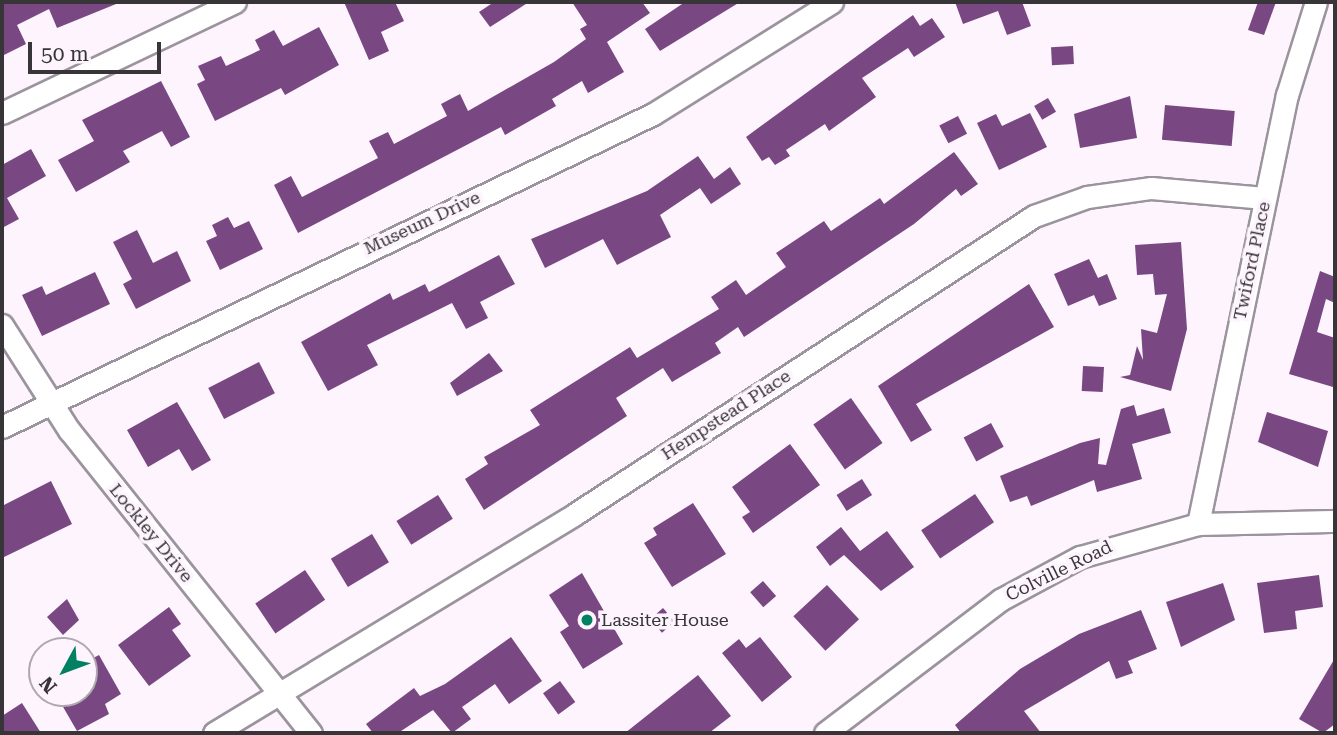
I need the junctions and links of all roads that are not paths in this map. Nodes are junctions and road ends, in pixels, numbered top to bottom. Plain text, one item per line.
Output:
1 (235, 2) edge
2 (832, 2) edge
3 (1316, 2) edge
4 (2, 113) edge
5 (1265, 198) junction
6 (2, 325) edge
7 (50, 404) junction
8 (2, 427) edge
9 (1335, 521) edge
10 (1198, 524) junction
11 (281, 694) junction
12 (214, 733) edge
13 (311, 733) edge
14 (825, 733) edge

1 - 4 street
2 - 7 street, Museum Drive
3 - 5 street, Twiford Place
5 - 10 street, Twiford Place
5 - 11 street, Hempstead Place
6 - 7 street, Lockley Drive
7 - 8 street, Museum Drive
7 - 11 street, Lockley Drive
9 - 10 street, Colville Road
10 - 14 street, Colville Road
11 - 12 street, Hempstead Place
11 - 13 street, Lockley Drive

